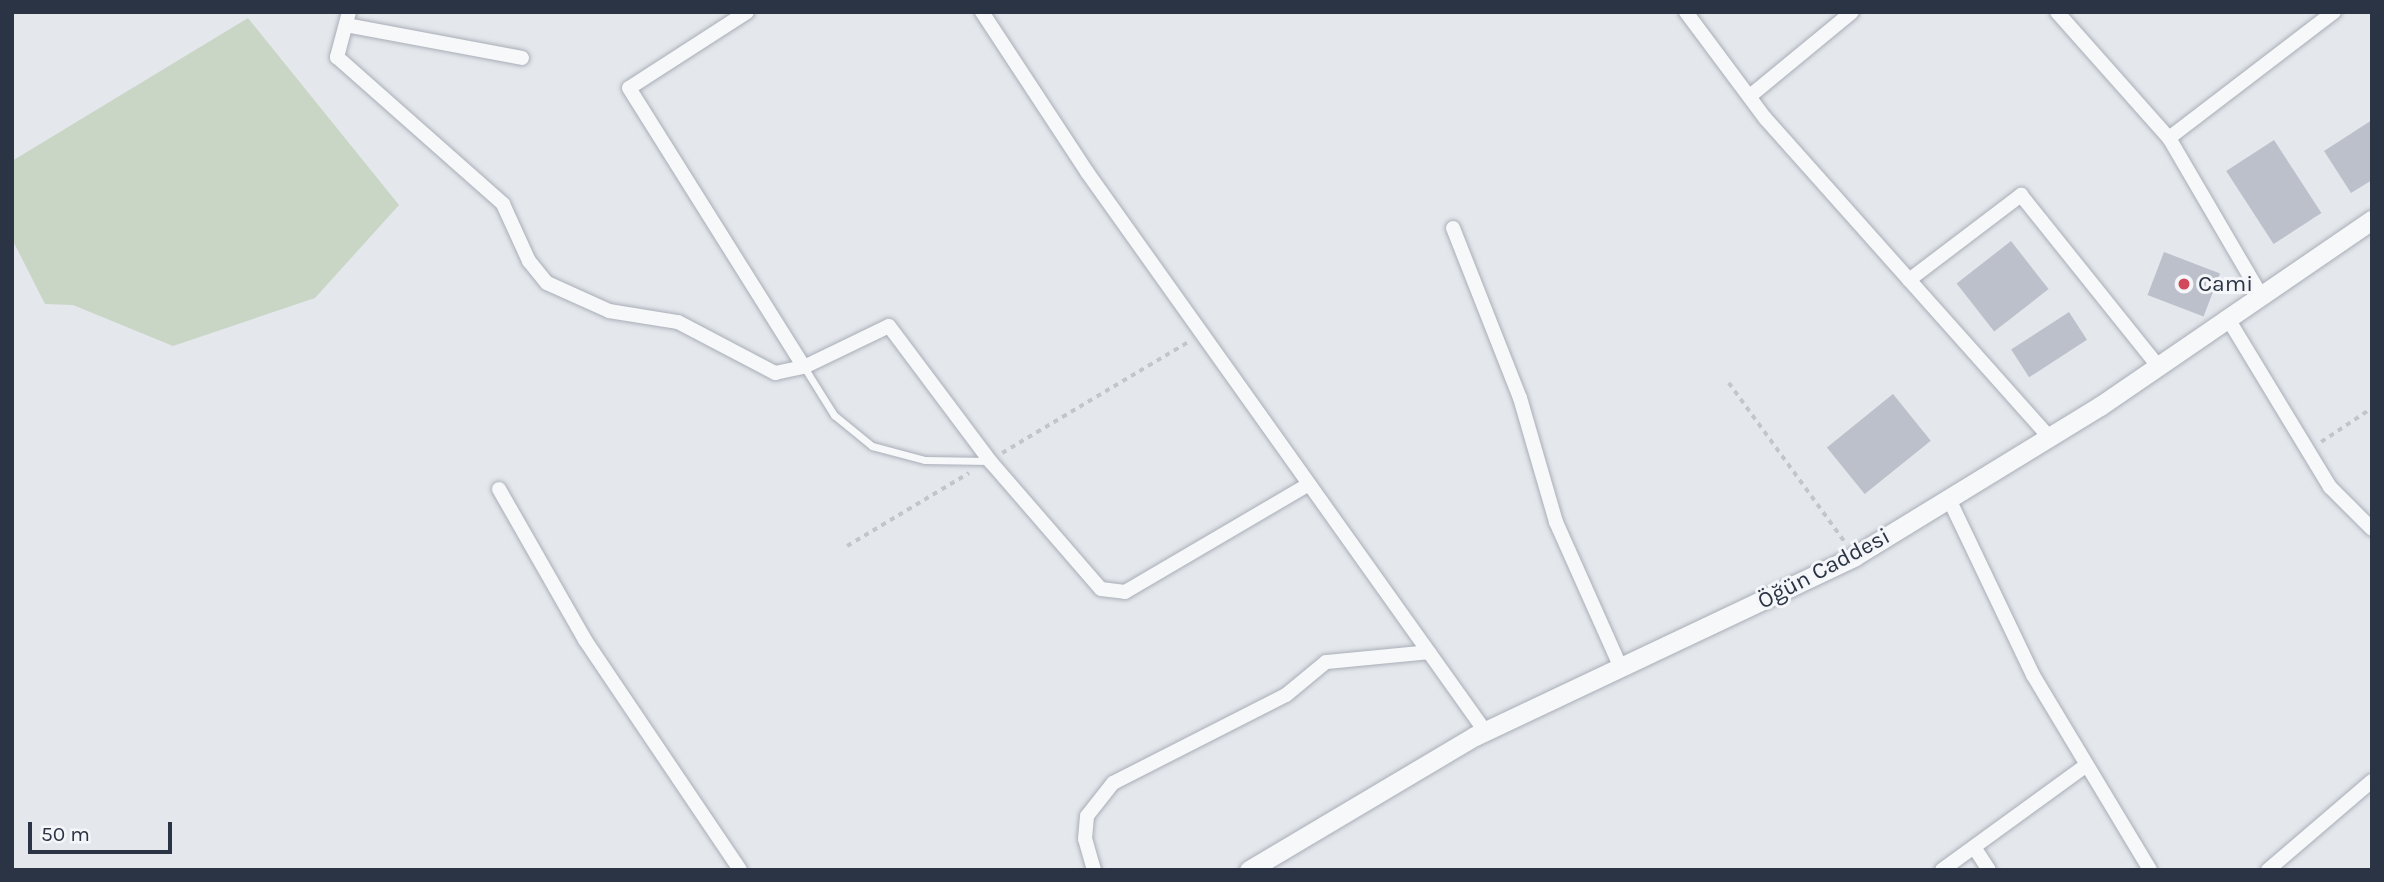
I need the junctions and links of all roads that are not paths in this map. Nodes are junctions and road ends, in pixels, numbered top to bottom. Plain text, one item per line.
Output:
1 (747, 12) edge
2 (982, 12) edge
3 (1686, 12) edge
4 (2057, 12) edge
5 (2334, 12) edge
6 (1846, 14) edge
7 (347, 19) edge
8 (522, 58) dead end
9 (1749, 96) junction
10 (2169, 138) junction
11 (2372, 220) edge
12 (1453, 228) dead end
13 (1909, 280) junction
14 (2260, 294) junction
15 (2227, 317) junction
16 (2158, 366) junction
17 (804, 367) junction
18 (2049, 437) junction
19 (990, 461) junction
20 (1309, 484) junction
21 (499, 489) dead end
22 (1949, 499) junction
23 (2372, 529) edge
24 (1429, 652) junction
25 (1620, 666) junction
26 (1485, 731) junction
27 (2085, 766) junction
28 (2372, 781) edge
29 (1974, 847) junction
30 (740, 870) edge
31 (1094, 870) edge
32 (1249, 870) edge
33 (1942, 870) edge
34 (1989, 870) edge
35 (2150, 870) edge
36 (2268, 870) edge

1 - 17 street
2 - 20 street
3 - 9 street
4 - 10 street
5 - 10 street
6 - 9 street
7 - 8 street
7 - 17 street
9 - 13 street
10 - 14 street
11 - 14 street, Öğün Caddesi
12 - 25 street
13 - 16 street
13 - 18 street
14 - 15 street, Öğün Caddesi
15 - 16 street, Öğün Caddesi
15 - 23 street
16 - 18 street, Öğün Caddesi
17 - 19 lane
17 - 19 street
18 - 22 street, Öğün Caddesi
19 - 20 street
20 - 24 street
21 - 30 street
22 - 25 street, Öğün Caddesi
22 - 27 street
24 - 26 street
24 - 31 street
25 - 26 street, Öğün Caddesi
26 - 32 street, Öğün Caddesi
27 - 29 street
27 - 35 street
28 - 36 street
29 - 33 street
29 - 34 street

